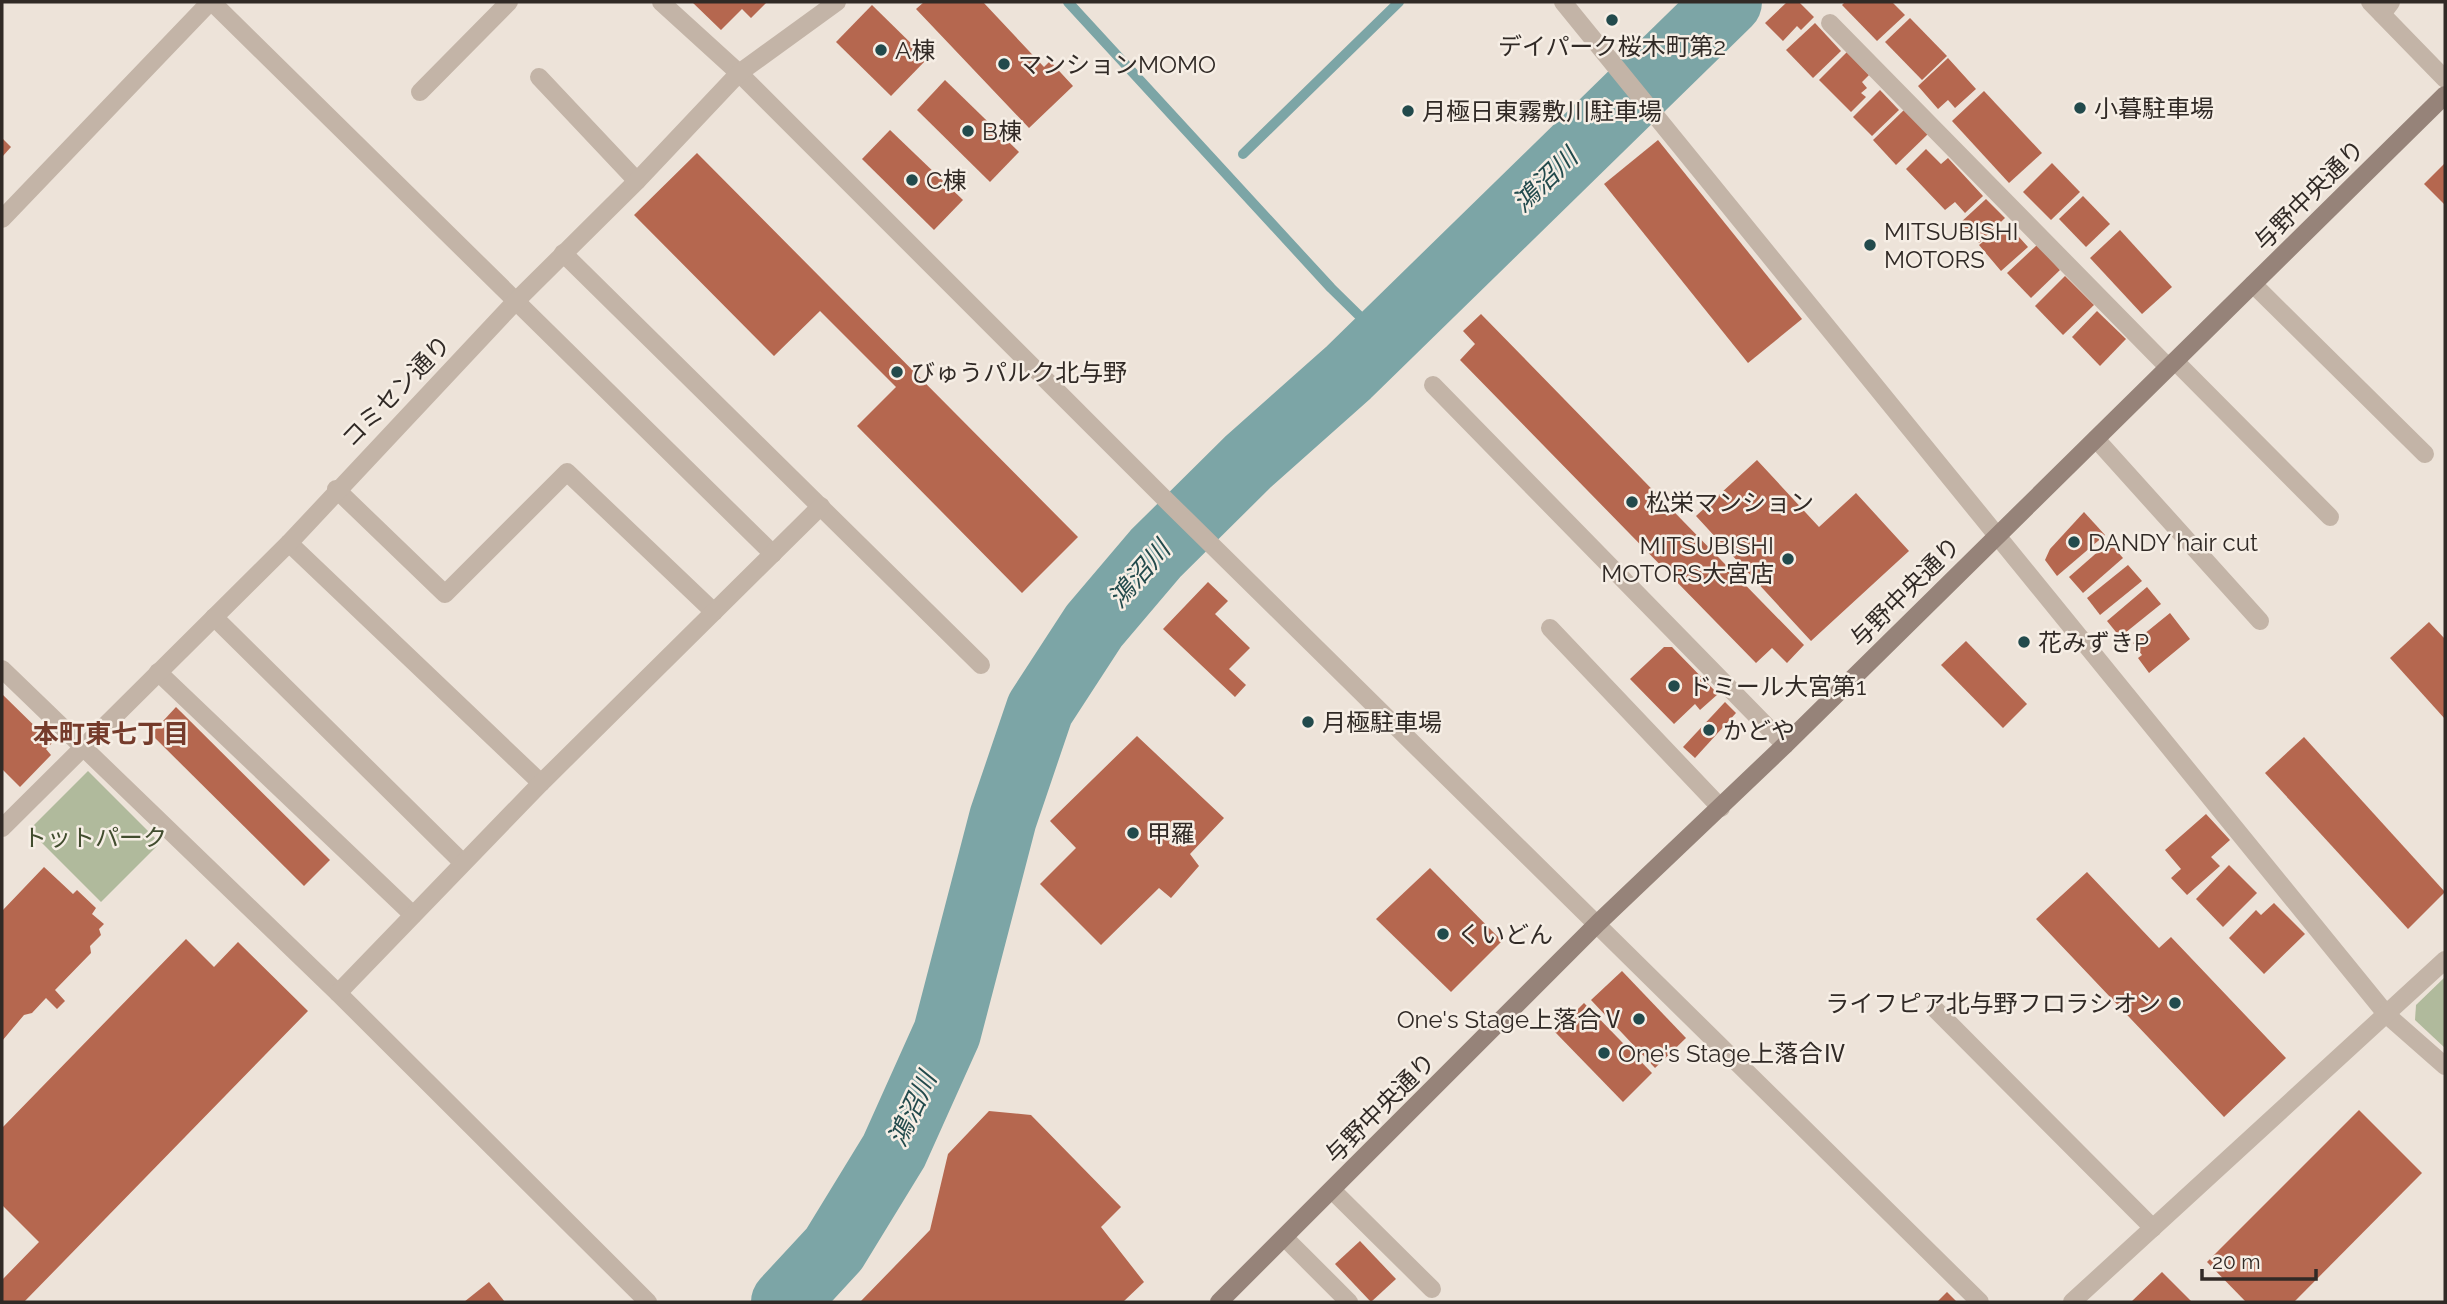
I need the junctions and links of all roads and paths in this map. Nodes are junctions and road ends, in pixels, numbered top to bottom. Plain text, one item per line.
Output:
1 (211, 2) edge
2 (509, 2) edge
3 (661, 2) edge
4 (836, 2) edge
5 (1563, 2) edge
6 (2381, 6) edge
7 (1830, 23) dead end
8 (739, 73) junction
9 (539, 77) dead end
10 (2445, 79) edge
11 (420, 92) dead end
12 (2445, 95) edge
13 (637, 181) junction
14 (2, 219) edge
15 (563, 253) junction
16 (2253, 284) junction
17 (515, 302) junction
18 (2172, 364) junction
19 (1433, 385) dead end
20 (2095, 439) junction
21 (2425, 454) dead end
22 (336, 489) junction
23 (821, 506) junction
24 (2330, 517) dead end
25 (1998, 535) junction
26 (289, 543) junction
27 (773, 554) junction
28 (714, 612) junction
29 (214, 617) junction
30 (2260, 621) dead end
31 (1550, 628) dead end
32 (981, 665) dead end
33 (2, 669) edge
34 (159, 672) junction
35 (1785, 746) junction
36 (80, 747) junction
37 (541, 783) junction
38 (1721, 808) junction
39 (2, 828) edge
40 (463, 863) junction
41 (413, 915) junction
42 (1598, 923) junction
43 (2445, 960) edge
44 (338, 993) junction
45 (1936, 1010) dead end
46 (2387, 1014) junction
47 (2445, 1066) edge
48 (1333, 1191) junction
49 (2154, 1228) junction
50 (1285, 1238) junction
51 (1432, 1289) dead end
52 (648, 1302) edge
53 (1219, 1302) edge
54 (1349, 1302) edge
55 (1980, 1302) edge
56 (2072, 1302) edge

1 - 14 street
1 - 17 street
2 - 11 street
3 - 8 street
4 - 8 street, コミセン通り
5 - 25 street
6 - 10 street
7 - 18 street
8 - 13 street, コミセン通り
8 - 42 street
9 - 13 street
12 - 16 street, 与野中央通り
13 - 15 street, コミセン通り
15 - 17 street, コミセン通り
15 - 23 street
16 - 18 street, 与野中央通り
16 - 21 street
17 - 22 street, コミセン通り
17 - 27 street
18 - 20 street, 与野中央通り
18 - 24 street
19 - 35 street
20 - 25 street, 与野中央通り
20 - 30 street
22 - 26 street, コミセン通り
22 - 28 street
23 - 27 street
23 - 32 street
25 - 35 street, 与野中央通り
25 - 46 street
26 - 29 street, コミセン通り
26 - 37 street
27 - 28 street
28 - 37 street
29 - 34 street, コミセン通り
29 - 40 street
31 - 38 street
33 - 36 street
34 - 36 street, コミセン通り
34 - 41 street
35 - 38 street, 与野中央通り
36 - 39 street, コミセン通り
36 - 44 street
37 - 40 street
38 - 42 street, 与野中央通り
40 - 41 street
41 - 44 street
42 - 48 street, 与野中央通り
42 - 55 street
43 - 46 street
44 - 52 street
45 - 49 street
46 - 47 street
46 - 49 street
48 - 50 street, 与野中央通り
48 - 51 street
49 - 56 street
50 - 53 street, 与野中央通り
50 - 54 street

